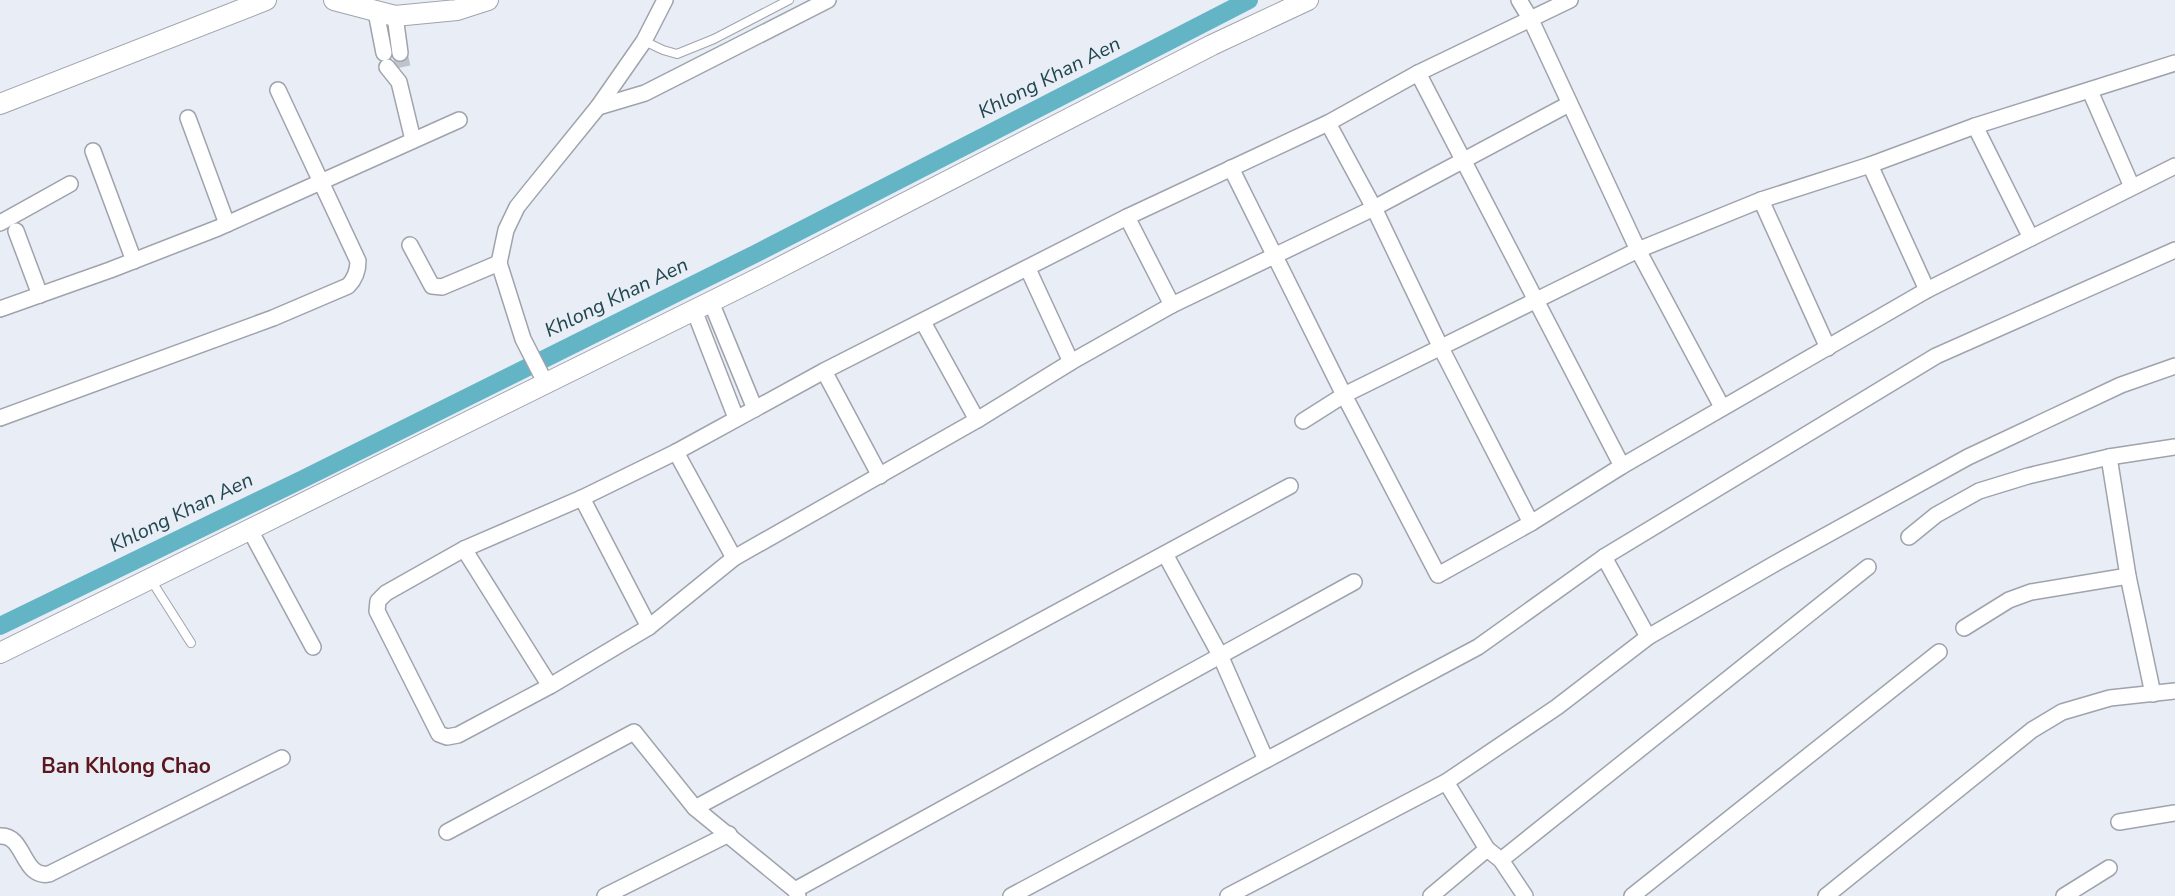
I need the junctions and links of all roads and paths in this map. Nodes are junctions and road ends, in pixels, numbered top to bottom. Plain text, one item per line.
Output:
1 (266, 0) edge
2 (334, 0) edge
3 (665, 0) edge
4 (789, 0) edge
5 (828, 0) edge
6 (1308, 0) edge
7 (1519, 0) edge
8 (1570, 0) edge
9 (476, 2) edge
10 (386, 14) junction
11 (1531, 20) junction
12 (644, 41) junction
13 (2175, 63) edge
14 (1418, 73) junction
15 (399, 82) junction
16 (278, 90) dead end
17 (2090, 91) junction
18 (0, 104) edge
19 (1569, 104) junction
20 (598, 107) junction
21 (188, 118) dead end
22 (459, 120) dead end
23 (1328, 123) junction
24 (1975, 126) junction
25 (413, 140) junction
26 (93, 151) dead end
27 (1463, 161) junction
28 (1870, 165) junction
29 (2175, 166) edge
30 (1232, 168) junction
31 (321, 183) junction
32 (70, 184) dead end
33 (2132, 188) junction
34 (1761, 200) junction
35 (1374, 208) junction
36 (1127, 217) junction
37 (0, 223) edge
38 (227, 224) junction
39 (16, 231) dead end
40 (2031, 238) junction
41 (410, 245) dead end
42 (1638, 250) junction
43 (2175, 250) edge
44 (1276, 257) junction
45 (134, 261) junction
46 (499, 263) junction
47 (1028, 269) junction
48 (1927, 290) junction
49 (40, 295) junction
50 (1536, 299) junction
51 (1172, 305) junction
52 (702, 306) junction
53 (0, 309) edge
54 (923, 322) junction
55 (1440, 348) junction
56 (1828, 348) junction
57 (1071, 362) junction
58 (2175, 366) edge
59 (824, 371) junction
60 (543, 380) junction
61 (1344, 394) junction
62 (1722, 407) junction
63 (755, 409) junction
64 (0, 418) edge
65 (736, 418) junction
66 (977, 420) junction
67 (1303, 420) dead end
68 (2175, 447) edge
69 (676, 452) junction
70 (2109, 457) junction
71 (1622, 466) junction
72 (880, 476) junction
73 (1290, 486) dead end
74 (582, 498) junction
75 (1531, 523) junction
76 (250, 530) junction
77 (1909, 537) dead end
78 (464, 549) junction
79 (1165, 554) junction
80 (1604, 557) junction
81 (734, 558) junction
82 (1868, 567) dead end
83 (2128, 576) junction
84 (150, 579) junction
85 (1354, 582) dead end
86 (649, 627) junction
87 (1964, 628) dead end
88 (1648, 637) junction
89 (191, 643) dead end
90 (313, 647) dead end
91 (1939, 652) dead end
92 (0, 653) edge
93 (1220, 656) junction
94 (550, 686) junction
95 (2175, 691) edge
96 (2153, 694) junction
97 (282, 758) dead end
98 (1266, 760) junction
99 (1446, 782) junction
100 (695, 808) junction
101 (2175, 813) edge
102 (2119, 822) dead end
103 (447, 832) dead end
104 (729, 834) junction
105 (0, 836) edge
106 (1487, 849) junction
107 (1501, 860) junction
108 (2109, 868) dead end
109 (797, 893) edge
110 (605, 896) edge
111 (1011, 896) edge
112 (1228, 896) edge
113 (1431, 896) edge
114 (1525, 896) edge
115 (1632, 896) edge
116 (1826, 896) edge
117 (2064, 896) edge

1 - 18 street
2 - 10 street
3 - 12 street
4 - 12 lane
5 - 20 street
6 - 52 street
7 - 11 street
8 - 11 street
9 - 10 street
10 - 15 street
10 - 15 street
11 - 14 street
11 - 19 street
12 - 20 street
13 - 17 street
14 - 23 street
14 - 27 street
15 - 25 street
16 - 31 street
17 - 24 street
17 - 33 street
19 - 27 street
19 - 42 street
20 - 46 street
21 - 38 street
22 - 25 street
23 - 30 street
23 - 35 street
24 - 28 street
24 - 40 street
25 - 31 street
26 - 45 street
27 - 35 street
27 - 50 street
28 - 34 street
28 - 48 street
29 - 33 street
30 - 36 street
30 - 44 street
31 - 38 street
31 - 64 street
32 - 37 street
33 - 40 street
34 - 42 street
34 - 56 street
35 - 44 street
35 - 55 street
36 - 47 street
36 - 51 street
38 - 45 street
39 - 49 street
40 - 48 street
41 - 46 street
42 - 50 street
42 - 62 street
43 - 80 street
44 - 51 street
44 - 61 street
45 - 49 street
46 - 60 street
47 - 54 street
47 - 57 street
48 - 56 street
49 - 53 street
50 - 55 street
50 - 71 street
51 - 57 street
52 - 60 street
52 - 63 street
52 - 65 street
54 - 59 street
54 - 66 street
55 - 61 street
55 - 75 street
56 - 62 street
57 - 66 street
58 - 88 street
59 - 63 street
59 - 72 street
60 - 76 street
61 - 67 street
61 - 75 street
62 - 71 street
63 - 65 street
65 - 69 street
66 - 72 street
68 - 70 street
69 - 74 street
69 - 81 street
70 - 77 street
70 - 83 street
71 - 75 street
72 - 81 street
73 - 79 street
74 - 78 street
74 - 86 street
76 - 84 street
76 - 90 street
78 - 94 street
78 - 94 street
79 - 93 street
79 - 100 street
80 - 88 street
80 - 98 street
81 - 86 street
82 - 107 street
83 - 87 street
83 - 96 street
84 - 89 lane
84 - 92 street
85 - 93 street
86 - 94 street
88 - 99 street
91 - 115 street
93 - 98 street
93 - 109 street
95 - 96 street
96 - 116 street
97 - 105 street
98 - 111 street
99 - 106 street
99 - 112 street
100 - 103 street
100 - 104 street
101 - 102 street
104 - 109 street
104 - 110 street
106 - 107 street
106 - 113 street
107 - 114 street
108 - 117 street

